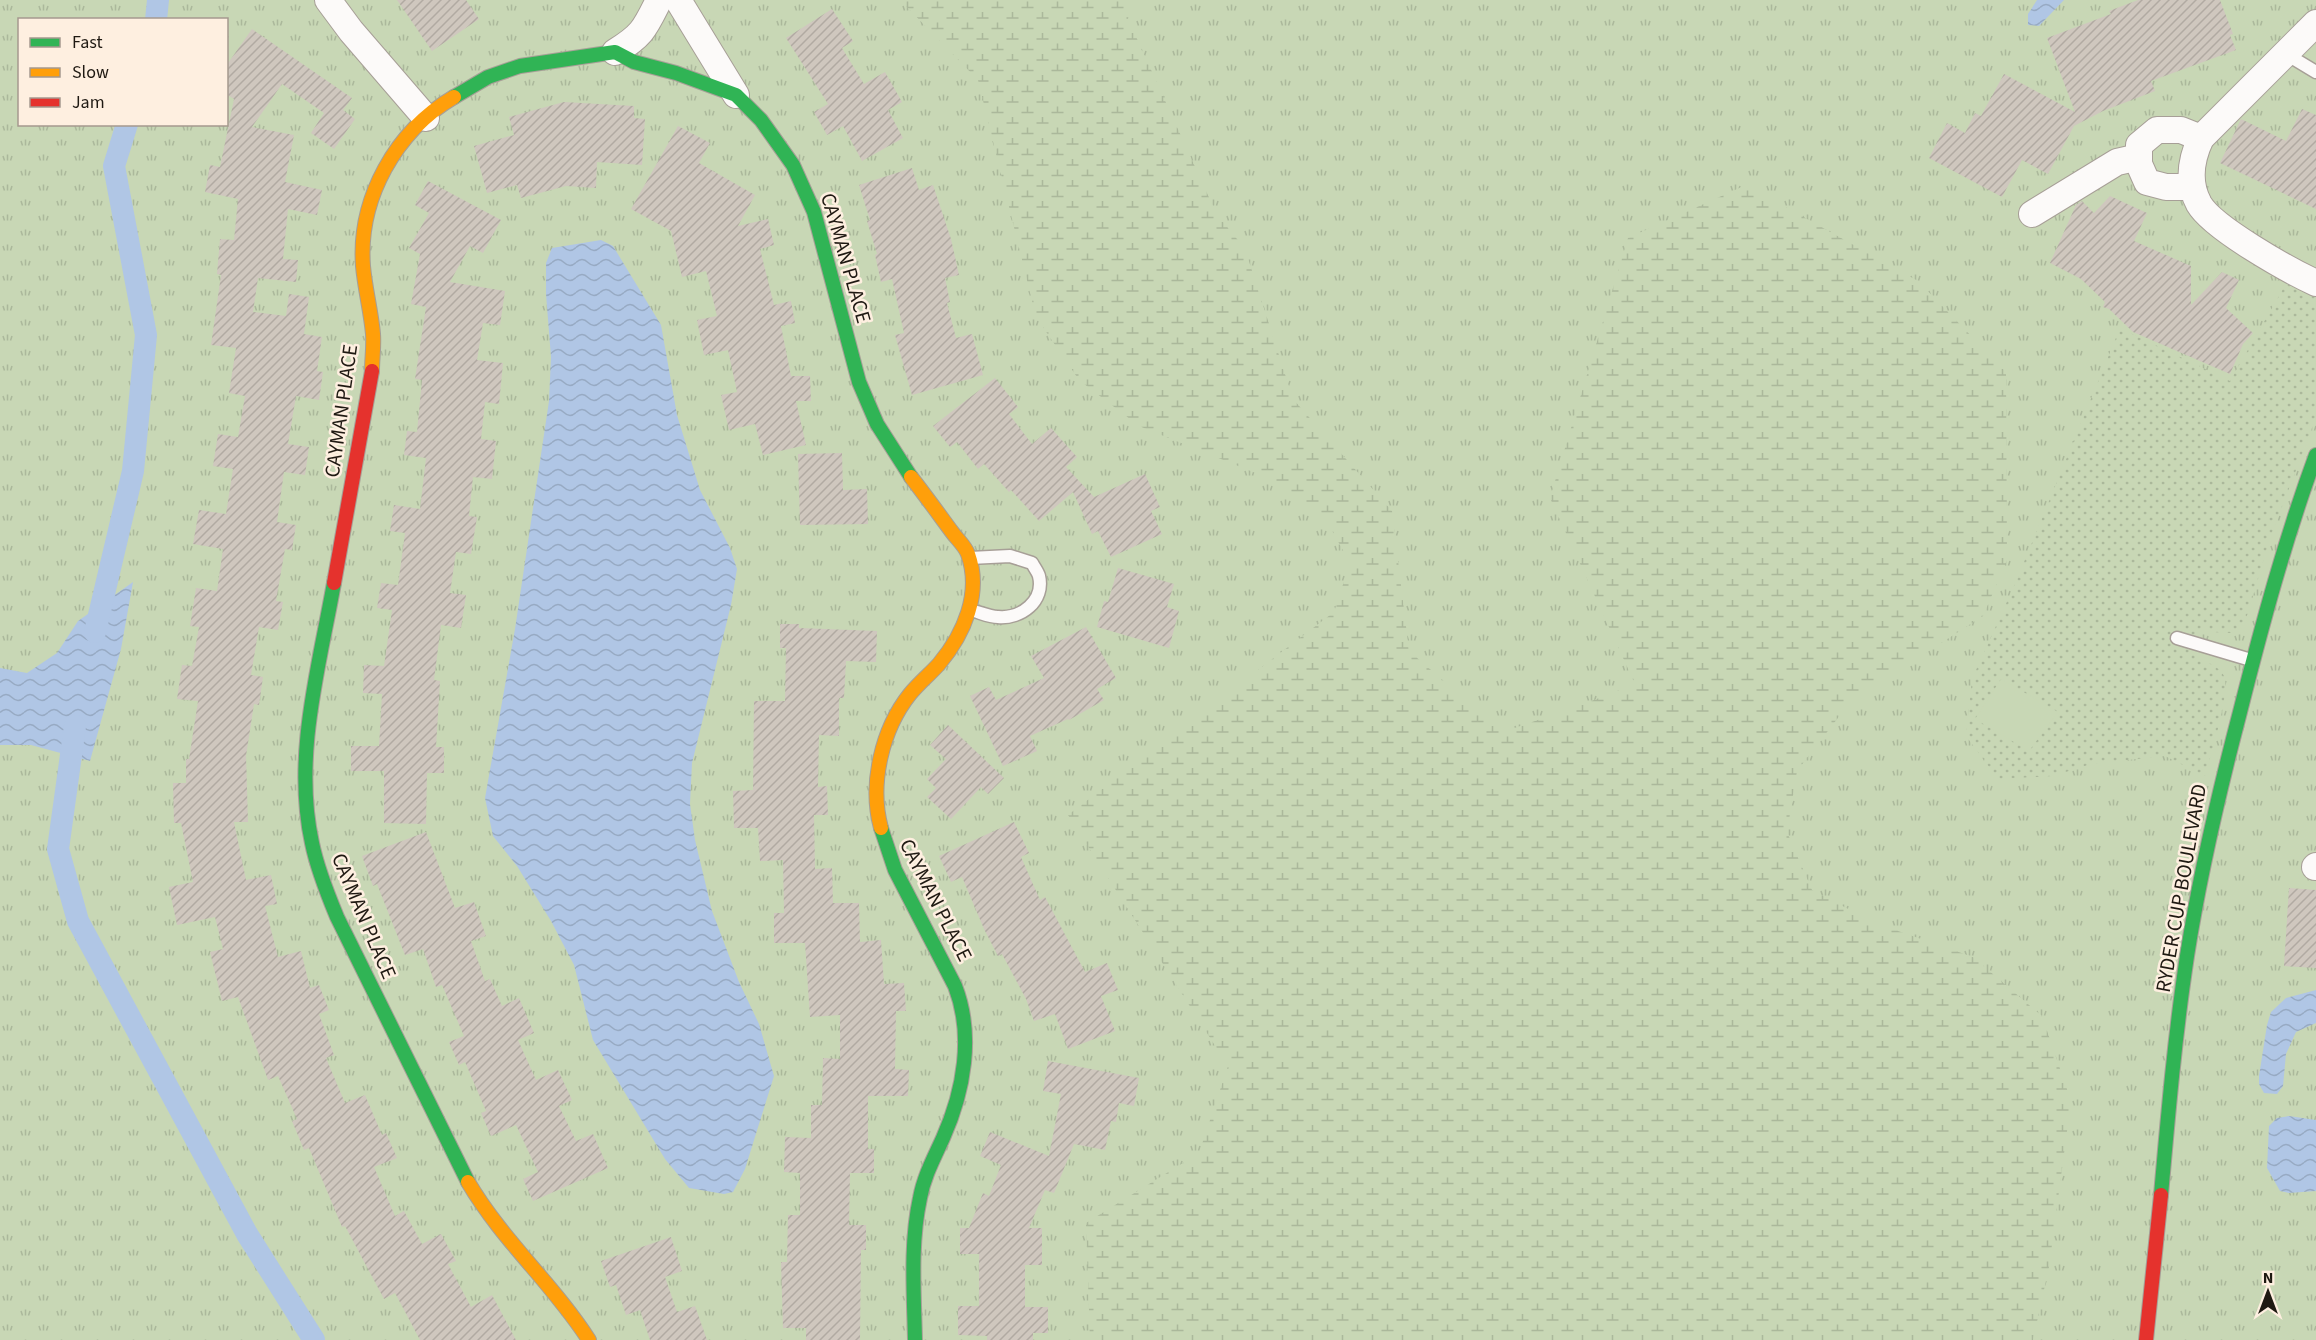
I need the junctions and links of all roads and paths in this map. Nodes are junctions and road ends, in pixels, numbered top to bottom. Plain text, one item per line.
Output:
1 (328, 0) edge
2 (659, 0) edge
3 (678, 0) edge
4 (2316, 23) edge
5 (615, 52) junction
6 (2286, 54) junction
7 (2316, 72) edge
8 (736, 95) junction
9 (426, 118) junction
10 (2201, 138) junction
11 (2139, 157) junction
12 (2192, 187) junction
13 (2032, 214) dead end
14 (2316, 283) edge
15 (2316, 455) edge
16 (2309, 493) edge
17 (969, 558) junction
18 (969, 609) junction
19 (2178, 638) dead end
20 (2253, 660) junction
21 (589, 1340) edge
22 (915, 1340) edge
23 (2146, 1340) edge

1 - 9 street
2 - 5 street
3 - 8 street
4 - 6 street
5 - 8 street, CAYMAN PLACE
5 - 9 street, CAYMAN PLACE
6 - 7 lane
6 - 10 street
8 - 17 street, CAYMAN PLACE
9 - 21 street, CAYMAN PLACE
10 - 11 street
10 - 12 street
11 - 12 street
11 - 13 street
12 - 14 street
15 - 16 street, RYDER CUP BOULEVARD
16 - 20 street, RYDER CUP BOULEVARD
17 - 18 street, CAYMAN PLACE
17 - 18 lane
18 - 22 street, CAYMAN PLACE
19 - 20 lane
20 - 23 street, RYDER CUP BOULEVARD

